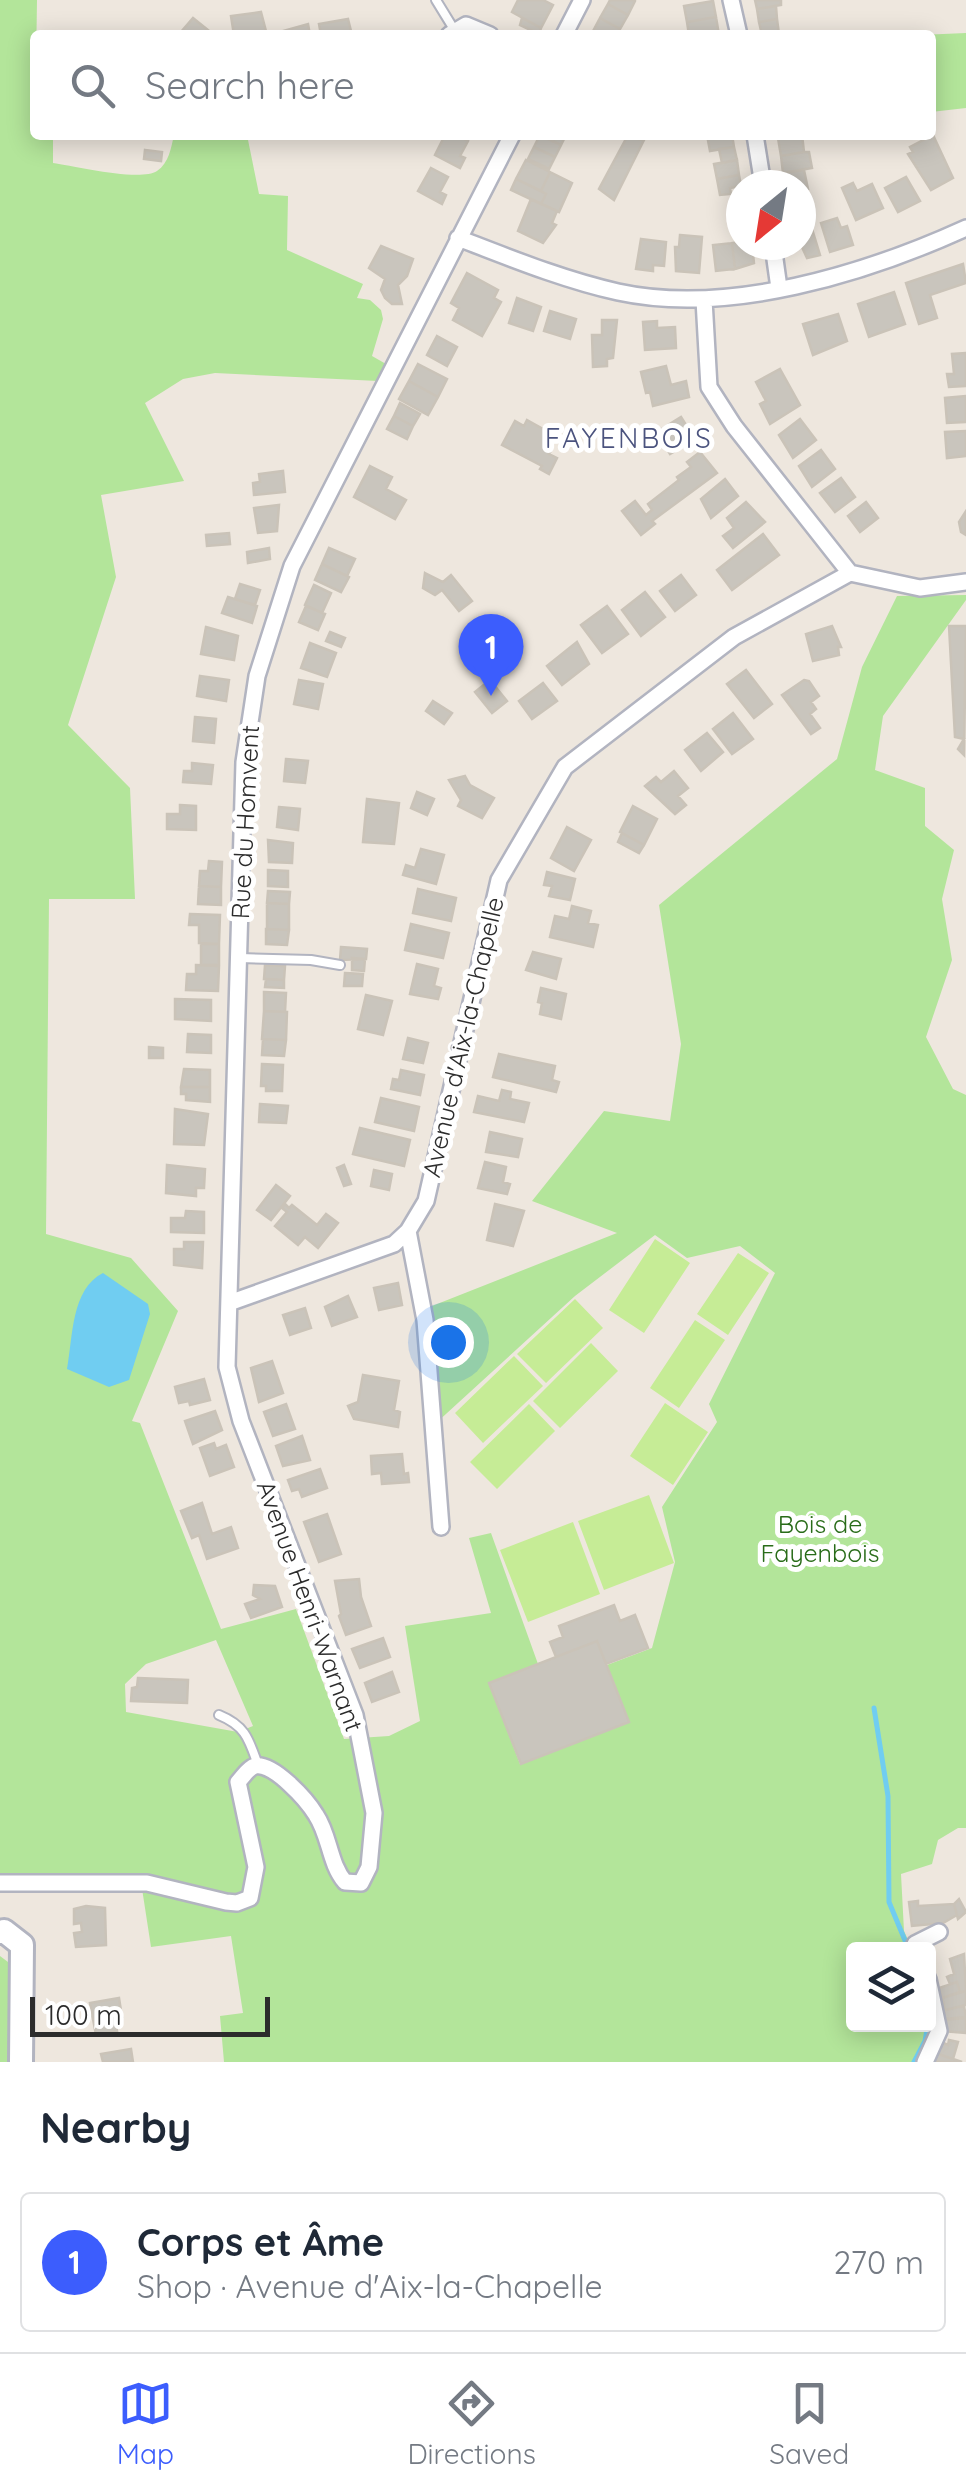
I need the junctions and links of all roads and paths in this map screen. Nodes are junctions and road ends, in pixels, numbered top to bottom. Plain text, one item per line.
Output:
1 (436, 0) edge
2 (582, 0) edge
3 (731, 0) edge
4 (451, 30) edge
5 (567, 30) edge
6 (739, 30) edge
7 (509, 140) edge
8 (756, 140) edge
9 (761, 170) edge
10 (966, 228) edge
11 (458, 238) junction
12 (774, 260) edge
13 (779, 288) junction
14 (704, 300) junction
15 (850, 573) junction
16 (966, 582) edge
17 (238, 958) junction
18 (340, 965) dead end
19 (408, 1231) junction
20 (229, 1303) junction
21 (442, 1527) dead end
22 (219, 1715) dead end
23 (258, 1765) junction
24 (0, 1882) edge
25 (0, 1932) edge
26 (939, 1932) dead end
27 (919, 1942) edge
28 (936, 2017) edge
29 (20, 2062) edge
30 (926, 2062) edge

1 - 4 lane
2 - 5 street
3 - 6 street
7 - 11 street, Rue du Homvent
8 - 9 street
10 - 13 street
11 - 14 street
11 - 17 street, Rue du Homvent
12 - 13 street
13 - 14 street
14 - 15 street
15 - 16 street
15 - 19 street, Avenue d'Aix-la-Chapelle
17 - 18 lane
17 - 20 street, Rue du Homvent
19 - 20 street
19 - 21 street
20 - 23 street, Avenue Henri-Warnant
22 - 23 lane
23 - 24 street
25 - 29 street
26 - 27 street
28 - 30 street

